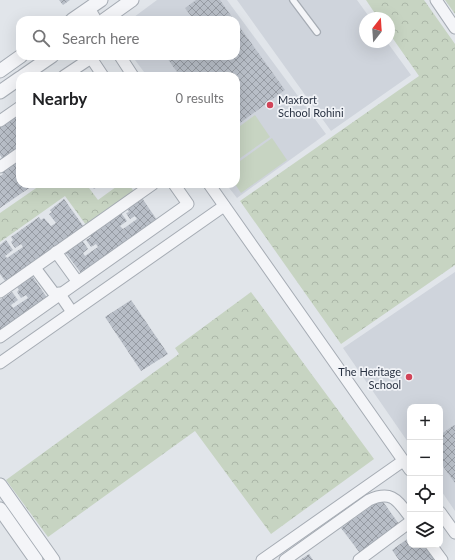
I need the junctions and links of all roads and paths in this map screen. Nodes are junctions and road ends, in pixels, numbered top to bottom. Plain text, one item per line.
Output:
1 (100, 0) edge
2 (132, 0) edge
3 (293, 0) edge
4 (436, 0) edge
5 (89, 8) junction
6 (78, 16) edge
7 (94, 16) edge
8 (110, 16) edge
9 (455, 28) edge
10 (316, 32) dead end
11 (16, 60) edge
12 (46, 60) edge
13 (88, 60) edge
14 (92, 60) edge
15 (123, 60) edge
16 (0, 71) edge
17 (29, 72) edge
18 (70, 72) edge
19 (101, 72) edge
20 (131, 72) edge
21 (16, 81) edge
22 (0, 92) edge
23 (16, 110) edge
24 (0, 121) edge
25 (16, 156) edge
26 (0, 167) edge
27 (146, 188) edge
28 (177, 188) edge
29 (212, 188) edge
30 (224, 206) junction
31 (56, 252) junction
32 (35, 268) junction
33 (77, 281) junction
34 (0, 292) edge
35 (57, 295) junction
36 (72, 312) junction
37 (0, 337) edge
38 (0, 363) edge
39 (403, 461) junction
40 (407, 466) edge
41 (0, 485) edge
42 (17, 509) junction
43 (407, 513) edge
44 (2, 515) edge
45 (443, 516) edge
46 (407, 524) edge
47 (455, 533) edge
48 (433, 548) edge
49 (36, 560) edge
50 (53, 560) edge
51 (262, 560) edge
52 (285, 560) edge
53 (359, 560) edge
54 (442, 560) edge

1 - 5 street
2 - 8 street
3 - 10 lane
4 - 9 street
5 - 6 street
5 - 7 street
11 - 16 street
12 - 17 street
13 - 18 street
14 - 19 street
15 - 20 street
21 - 22 street
23 - 24 street
25 - 26 street
27 - 31 street
28 - 33 street
29 - 30 street
30 - 36 street
30 - 39 street
31 - 32 street
31 - 33 street
32 - 34 street
32 - 35 street
33 - 35 street
35 - 36 street
35 - 37 street
36 - 38 street
39 - 40 street
39 - 51 street
41 - 42 street
42 - 44 street
42 - 50 street
43 - 52 street
44 - 49 street
45 - 47 street
46 - 53 street
48 - 54 street

